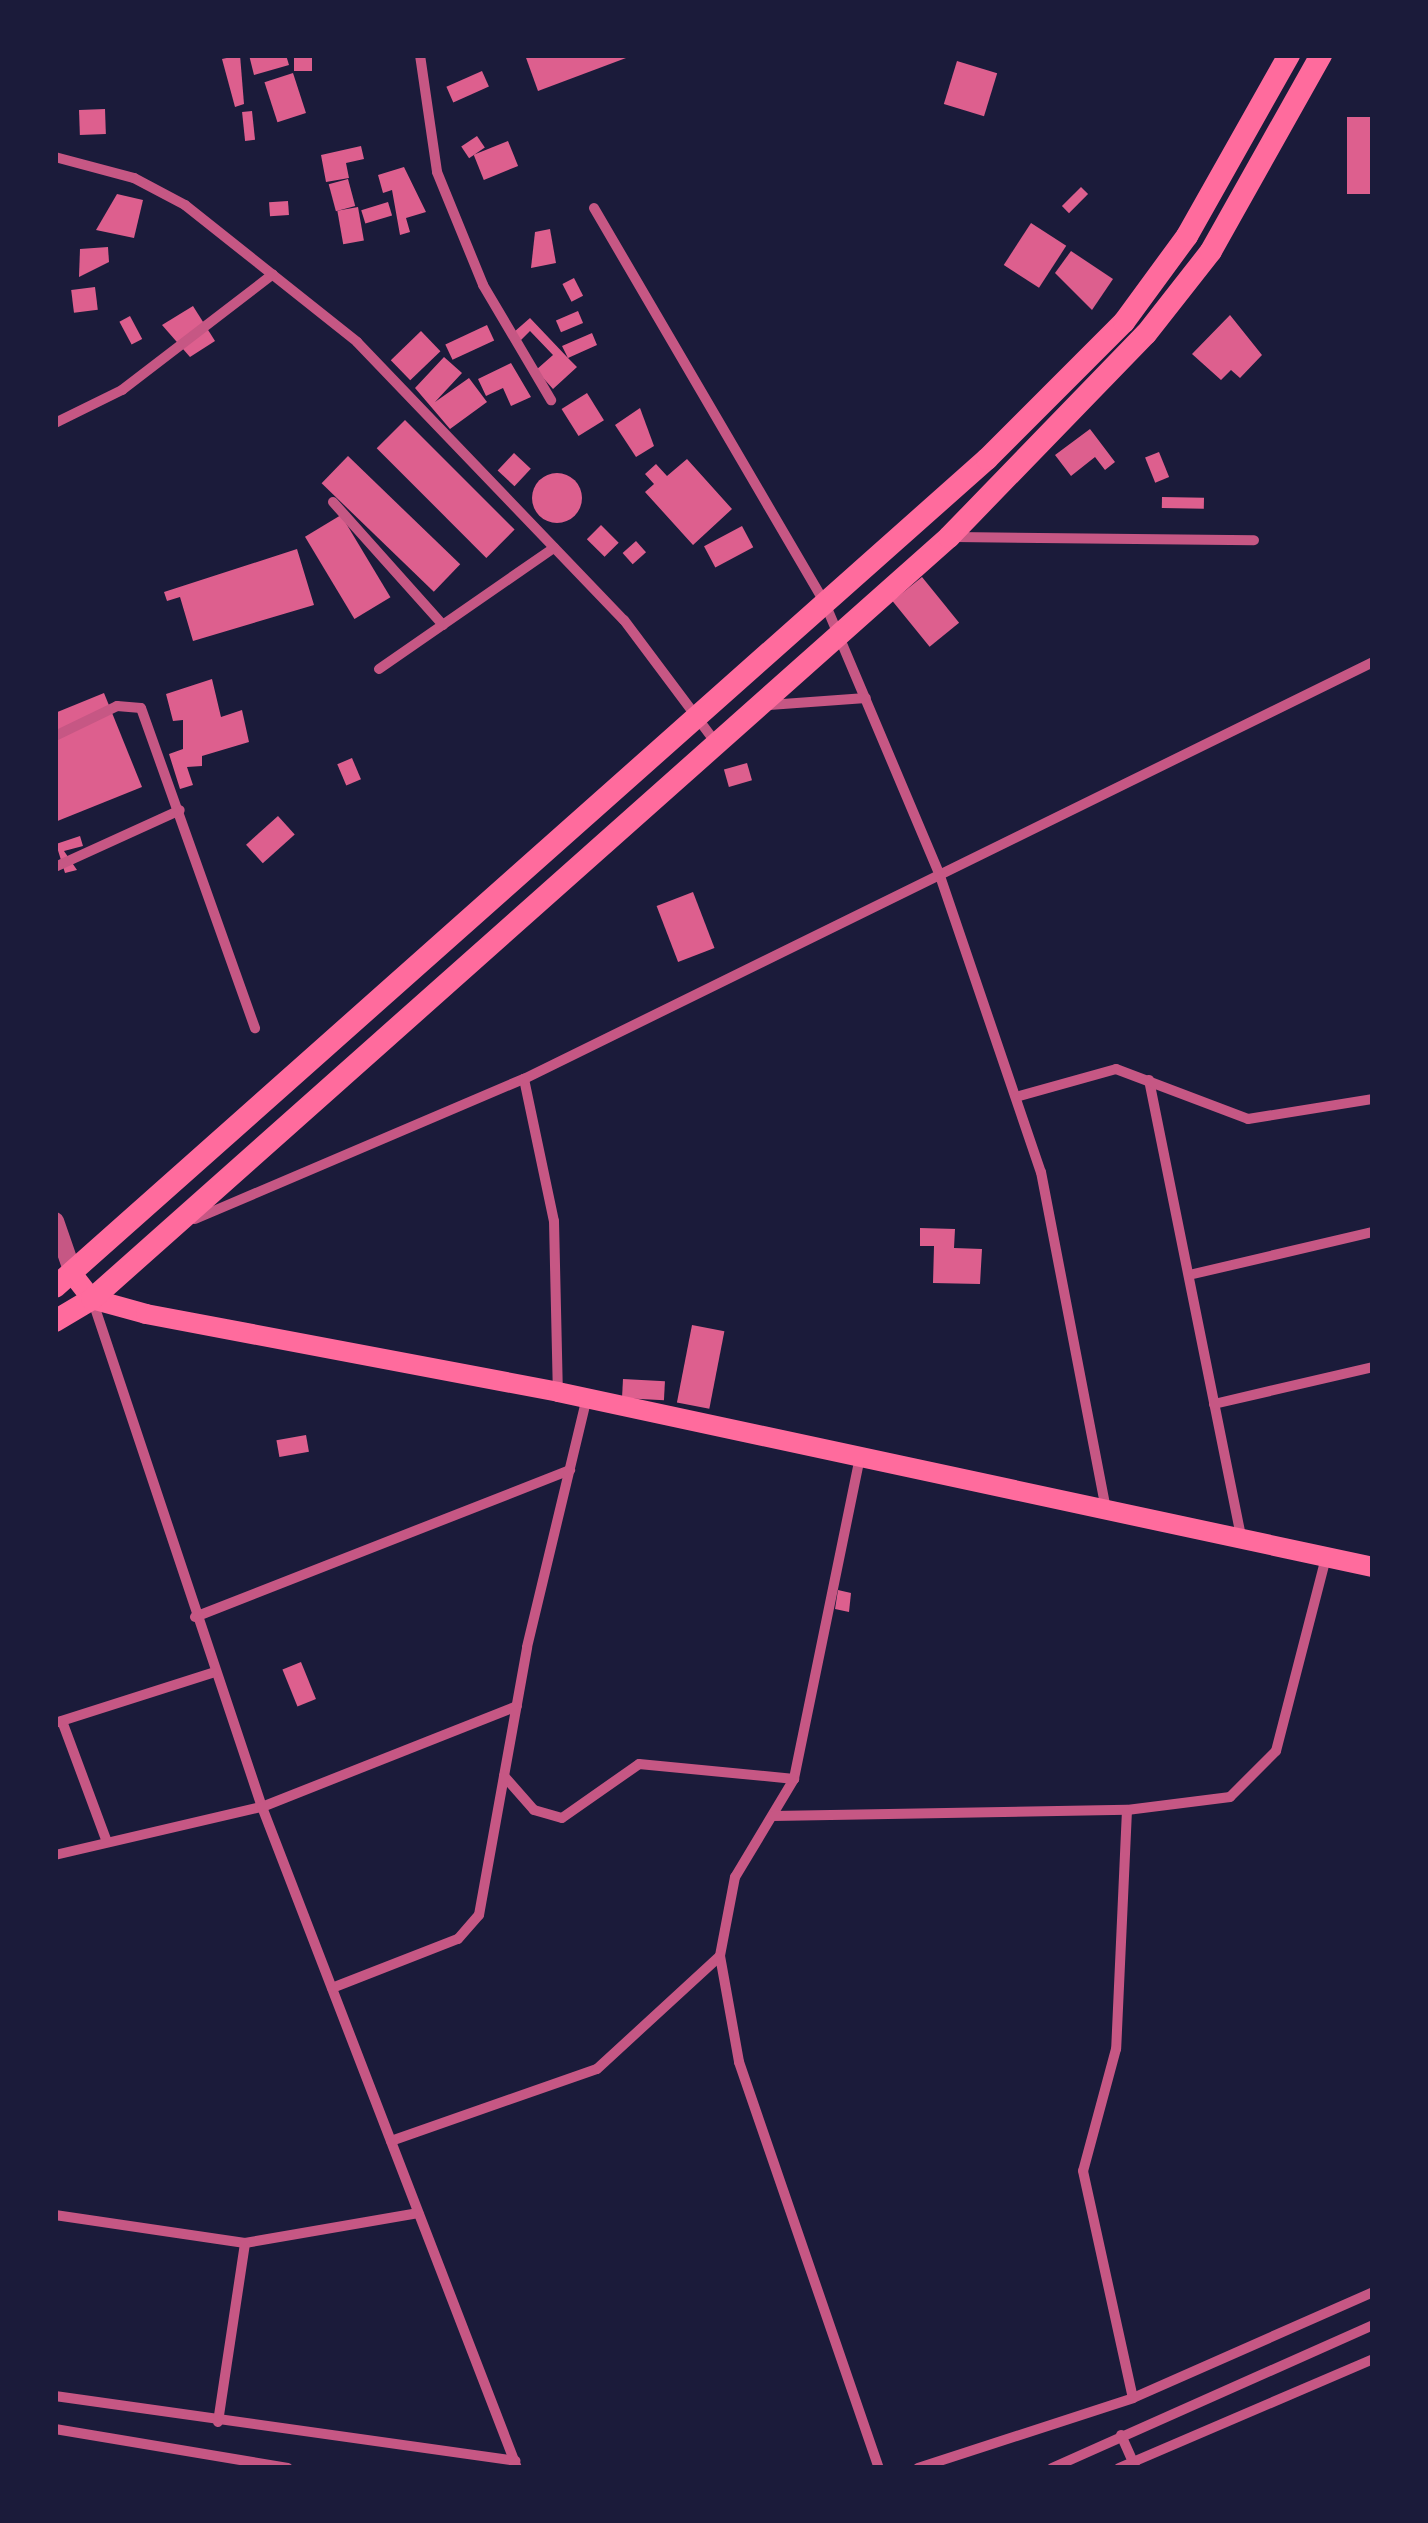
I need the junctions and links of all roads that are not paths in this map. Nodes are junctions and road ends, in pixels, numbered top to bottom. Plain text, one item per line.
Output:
1 (420, 55) edge
2 (1289, 55) edge
3 (1321, 55) edge
4 (55, 158) edge
5 (594, 208) dead end
6 (273, 274) junction
7 (551, 400) dead end
8 (55, 423) edge
9 (333, 502) dead end
10 (949, 537) junction
11 (1254, 540) dead end
12 (554, 548) junction
13 (824, 602) junction
14 (443, 625) junction
15 (840, 634) junction
16 (1373, 662) edge
17 (379, 670) dead end
18 (866, 698) junction
19 (768, 706) junction
20 (696, 716) junction
21 (55, 736) edge
22 (717, 745) junction
23 (180, 810) junction
24 (55, 866) edge
25 (939, 872) junction
26 (255, 1028) dead end
27 (323, 1050) junction
28 (344, 1076) junction
29 (524, 1079) junction
30 (1149, 1080) junction
31 (1016, 1096) junction
32 (1373, 1099) edge
33 (143, 1216) junction
34 (55, 1220) edge
35 (1373, 1232) edge
36 (160, 1236) junction
37 (1188, 1275) junction
38 (65, 1282) edge
39 (92, 1299) junction
40 (55, 1321) edge
41 (1373, 1367) edge
42 (558, 1392) junction
43 (587, 1398) junction
44 (1214, 1404) junction
45 (860, 1457) junction
46 (570, 1470) junction
47 (1106, 1510) junction
48 (1241, 1538) junction
49 (1326, 1557) junction
50 (1373, 1567) edge
51 (195, 1617) junction
52 (215, 1672) junction
53 (516, 1706) junction
54 (58, 1722) edge
55 (504, 1776) junction
56 (794, 1779) junction
57 (262, 1807) junction
58 (1127, 1810) junction
59 (773, 1816) junction
60 (106, 1842) junction
61 (55, 1855) edge
62 (720, 1956) junction
63 (332, 1988) junction
64 (390, 2142) junction
65 (418, 2213) junction
66 (55, 2215) edge
67 (244, 2243) junction
68 (1373, 2292) edge
69 (1373, 2326) edge
70 (1373, 2360) edge
71 (55, 2396) edge
72 (1133, 2398) junction
73 (218, 2422) junction
74 (55, 2429) edge
75 (1121, 2435) junction
76 (516, 2465) edge
77 (1135, 2465) edge
78 (288, 2468) edge
79 (879, 2468) edge
80 (918, 2468) edge
81 (1052, 2468) edge
82 (1119, 2468) edge

1 - 7 street
2 - 13 main road
3 - 10 main road
4 - 6 street
5 - 13 street
6 - 8 street
6 - 12 street
9 - 14 street
10 - 11 street
10 - 15 main road
12 - 14 street
12 - 20 street
13 - 15 street
13 - 20 main road
14 - 17 street
15 - 18 street
15 - 19 main road
16 - 25 street
18 - 19 street
18 - 25 street
19 - 22 main road
20 - 22 street
20 - 27 main road
21 - 23 street
22 - 28 main road
23 - 24 street
23 - 26 street
25 - 29 street
25 - 31 street
27 - 28 main road
27 - 33 main road
28 - 36 main road
29 - 36 street
29 - 42 street
30 - 31 street
30 - 32 street
30 - 37 street
31 - 47 street
33 - 36 street
33 - 38 main road
34 - 38 street
35 - 37 street
36 - 39 main road
37 - 44 street
38 - 39 main road
39 - 40 main road
39 - 42 main road
39 - 51 street
41 - 44 street
42 - 43 main road
43 - 45 main road
43 - 46 street
44 - 48 street
45 - 47 main road
45 - 56 street
46 - 51 street
46 - 53 street
47 - 48 main road
48 - 49 main road
49 - 50 main road
49 - 58 street
51 - 52 street
52 - 54 street
52 - 57 street
53 - 55 street
53 - 57 street
54 - 60 street
55 - 56 street
55 - 63 street
56 - 59 street
57 - 60 street
57 - 63 street
58 - 59 street
58 - 72 street
59 - 62 street
60 - 61 street
62 - 64 street
62 - 79 street
63 - 64 street
64 - 65 street
65 - 67 street
65 - 76 street
66 - 67 street
67 - 73 street
68 - 72 street
69 - 75 street
70 - 77 street
71 - 73 street
72 - 80 street
73 - 76 street
74 - 78 street
75 - 77 street
75 - 81 street
77 - 82 street

